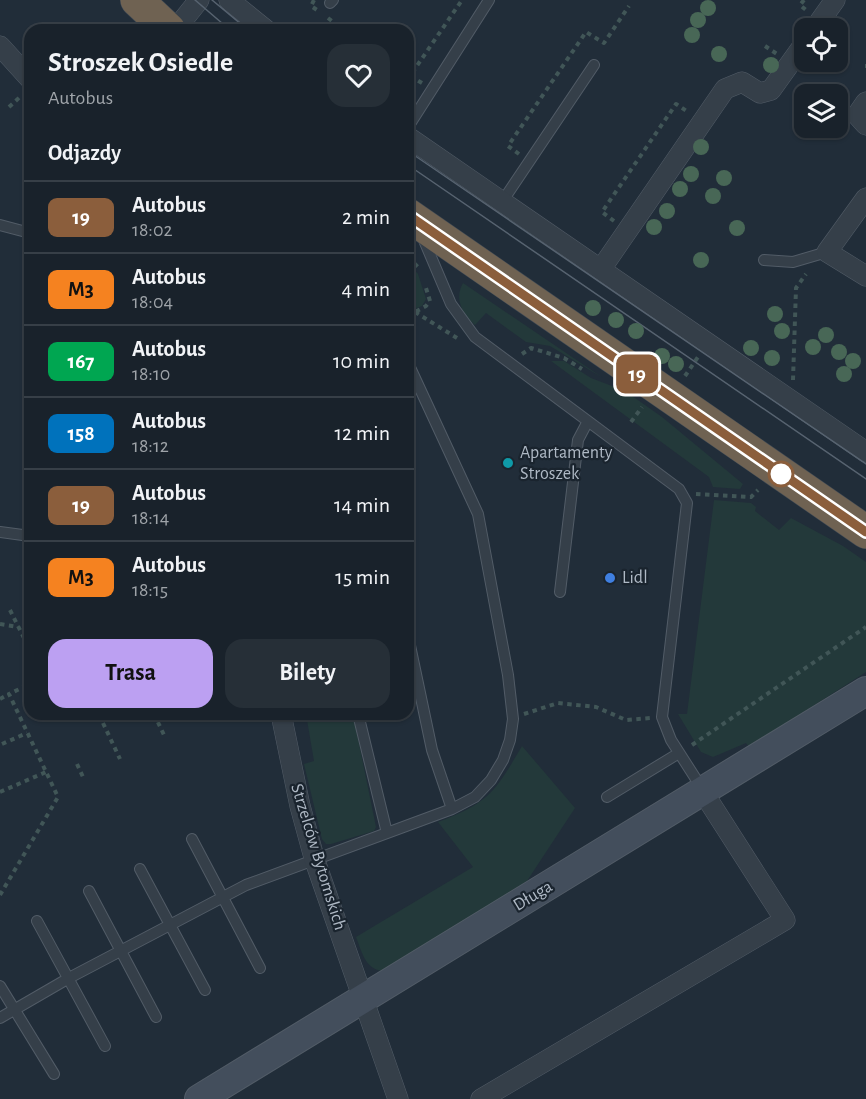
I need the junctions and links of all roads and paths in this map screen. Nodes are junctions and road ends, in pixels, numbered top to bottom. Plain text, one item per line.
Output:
1 (137, 0) edge
2 (199, 0) edge
3 (229, 0) edge
4 (462, 0) edge
5 (489, 0) edge
6 (835, 0) edge
7 (629, 6) dead end
8 (822, 18) edge
9 (163, 24) edge
10 (180, 24) edge
11 (259, 24) edge
12 (2, 53) edge
13 (794, 58) edge
14 (594, 65) dead end
15 (414, 70) edge
16 (414, 79) edge
17 (24, 85) edge
18 (429, 88) dead end
19 (24, 90) edge
20 (866, 102) edge
21 (9, 107) dead end
22 (691, 114) dead end
23 (414, 118) edge
24 (866, 125) edge
25 (414, 140) edge
26 (525, 158) dead end
27 (866, 198) edge
28 (502, 202) junction
29 (414, 221) edge
30 (619, 224) dead end
31 (0, 225) edge
32 (414, 226) edge
33 (24, 231) edge
34 (827, 252) junction
35 (764, 260) dead end
36 (414, 262) edge
37 (601, 269) junction
38 (866, 276) edge
39 (796, 288) dead end
40 (415, 312) joint
41 (461, 341) dead end
42 (512, 365) junction
43 (587, 372) dead end
44 (414, 376) edge
45 (793, 386) dead end
46 (648, 404) dead end
47 (588, 421) junction
48 (631, 422) dead end
49 (866, 452) edge
50 (758, 490) dead end
51 (714, 494) dead end
52 (0, 532) edge
53 (866, 532) edge
54 (24, 535) edge
55 (560, 592) dead end
56 (10, 610) dead end
57 (0, 624) edge
58 (19, 627) junction
59 (866, 627) edge
60 (24, 638) dead end
61 (414, 664) edge
62 (24, 687) edge
63 (866, 691) edge
64 (9, 694) junction
65 (0, 699) edge
66 (662, 717) junction
67 (513, 719) junction
68 (157, 720) edge
69 (282, 720) edge
70 (359, 720) edge
71 (103, 723) dead end
72 (27, 733) junction
73 (165, 737) dead end
74 (2, 744) dead end
75 (692, 745) dead end
76 (679, 753) junction
77 (120, 759) dead end
78 (77, 764) dead end
79 (46, 772) junction
80 (83, 777) dead end
81 (0, 792) edge
82 (704, 792) junction
83 (607, 797) dead end
84 (452, 809) junction
85 (387, 833) junction
86 (192, 839) dead end
87 (315, 861) junction
88 (140, 869) dead end
89 (89, 891) dead end
90 (0, 896) edge
91 (223, 898) junction
92 (37, 921) dead end
93 (171, 925) junction
94 (121, 950) junction
95 (260, 968) dead end
96 (69, 978) junction
97 (0, 986) edge
98 (205, 990) dead end
99 (364, 998) junction
100 (15, 1010) junction
101 (156, 1017) dead end
102 (0, 1018) edge
103 (105, 1046) dead end
104 (54, 1074) dead end
105 (199, 1099) edge
106 (398, 1099) edge
107 (481, 1099) edge

1 - 9 highway
2 - 10 street
3 - 11 street
4 - 15 path
5 - 23 lane
6 - 8 street
7 - 26 path
12 - 17 street
13 - 37 street
14 - 28 lane
16 - 18 path
19 - 21 path
20 - 24 street
22 - 30 path
25 - 28 street
27 - 34 street
28 - 37 street
29 - 53 highway
31 - 33 lane
32 - 42 lane
34 - 35 lane
34 - 38 street
36 - 40 path
37 - 49 street
39 - 45 path
40 - 41 path
42 - 43 path
42 - 47 lane
44 - 67 lane
46 - 48 path
47 - 55 lane
47 - 66 lane
50 - 51 path
52 - 54 lane
56 - 58 path
57 - 58 path
58 - 60 path
59 - 75 path
61 - 84 lane
62 - 64 path
63 - 82 street, Długa
64 - 65 path
64 - 72 path
66 - 67 path
66 - 76 lane
67 - 84 lane
68 - 73 path
69 - 87 street, Strzelców Bytomskich
70 - 85 lane
71 - 77 path
72 - 74 path
72 - 79 path
76 - 82 lane
76 - 83 lane
78 - 80 path
79 - 81 path
79 - 90 path
82 - 99 street, Długa
82 - 107 street
84 - 85 lane
85 - 87 lane
86 - 91 lane
87 - 91 lane
87 - 99 street, Strzelców Bytomskich
88 - 93 lane
89 - 94 lane
91 - 93 lane
91 - 95 lane
92 - 96 lane
93 - 94 lane
93 - 98 lane
94 - 96 lane
94 - 101 lane
96 - 100 lane
96 - 103 lane
97 - 100 lane
99 - 105 street, Długa
99 - 106 street, Strzelców Bytomskich
100 - 102 lane
100 - 104 lane

